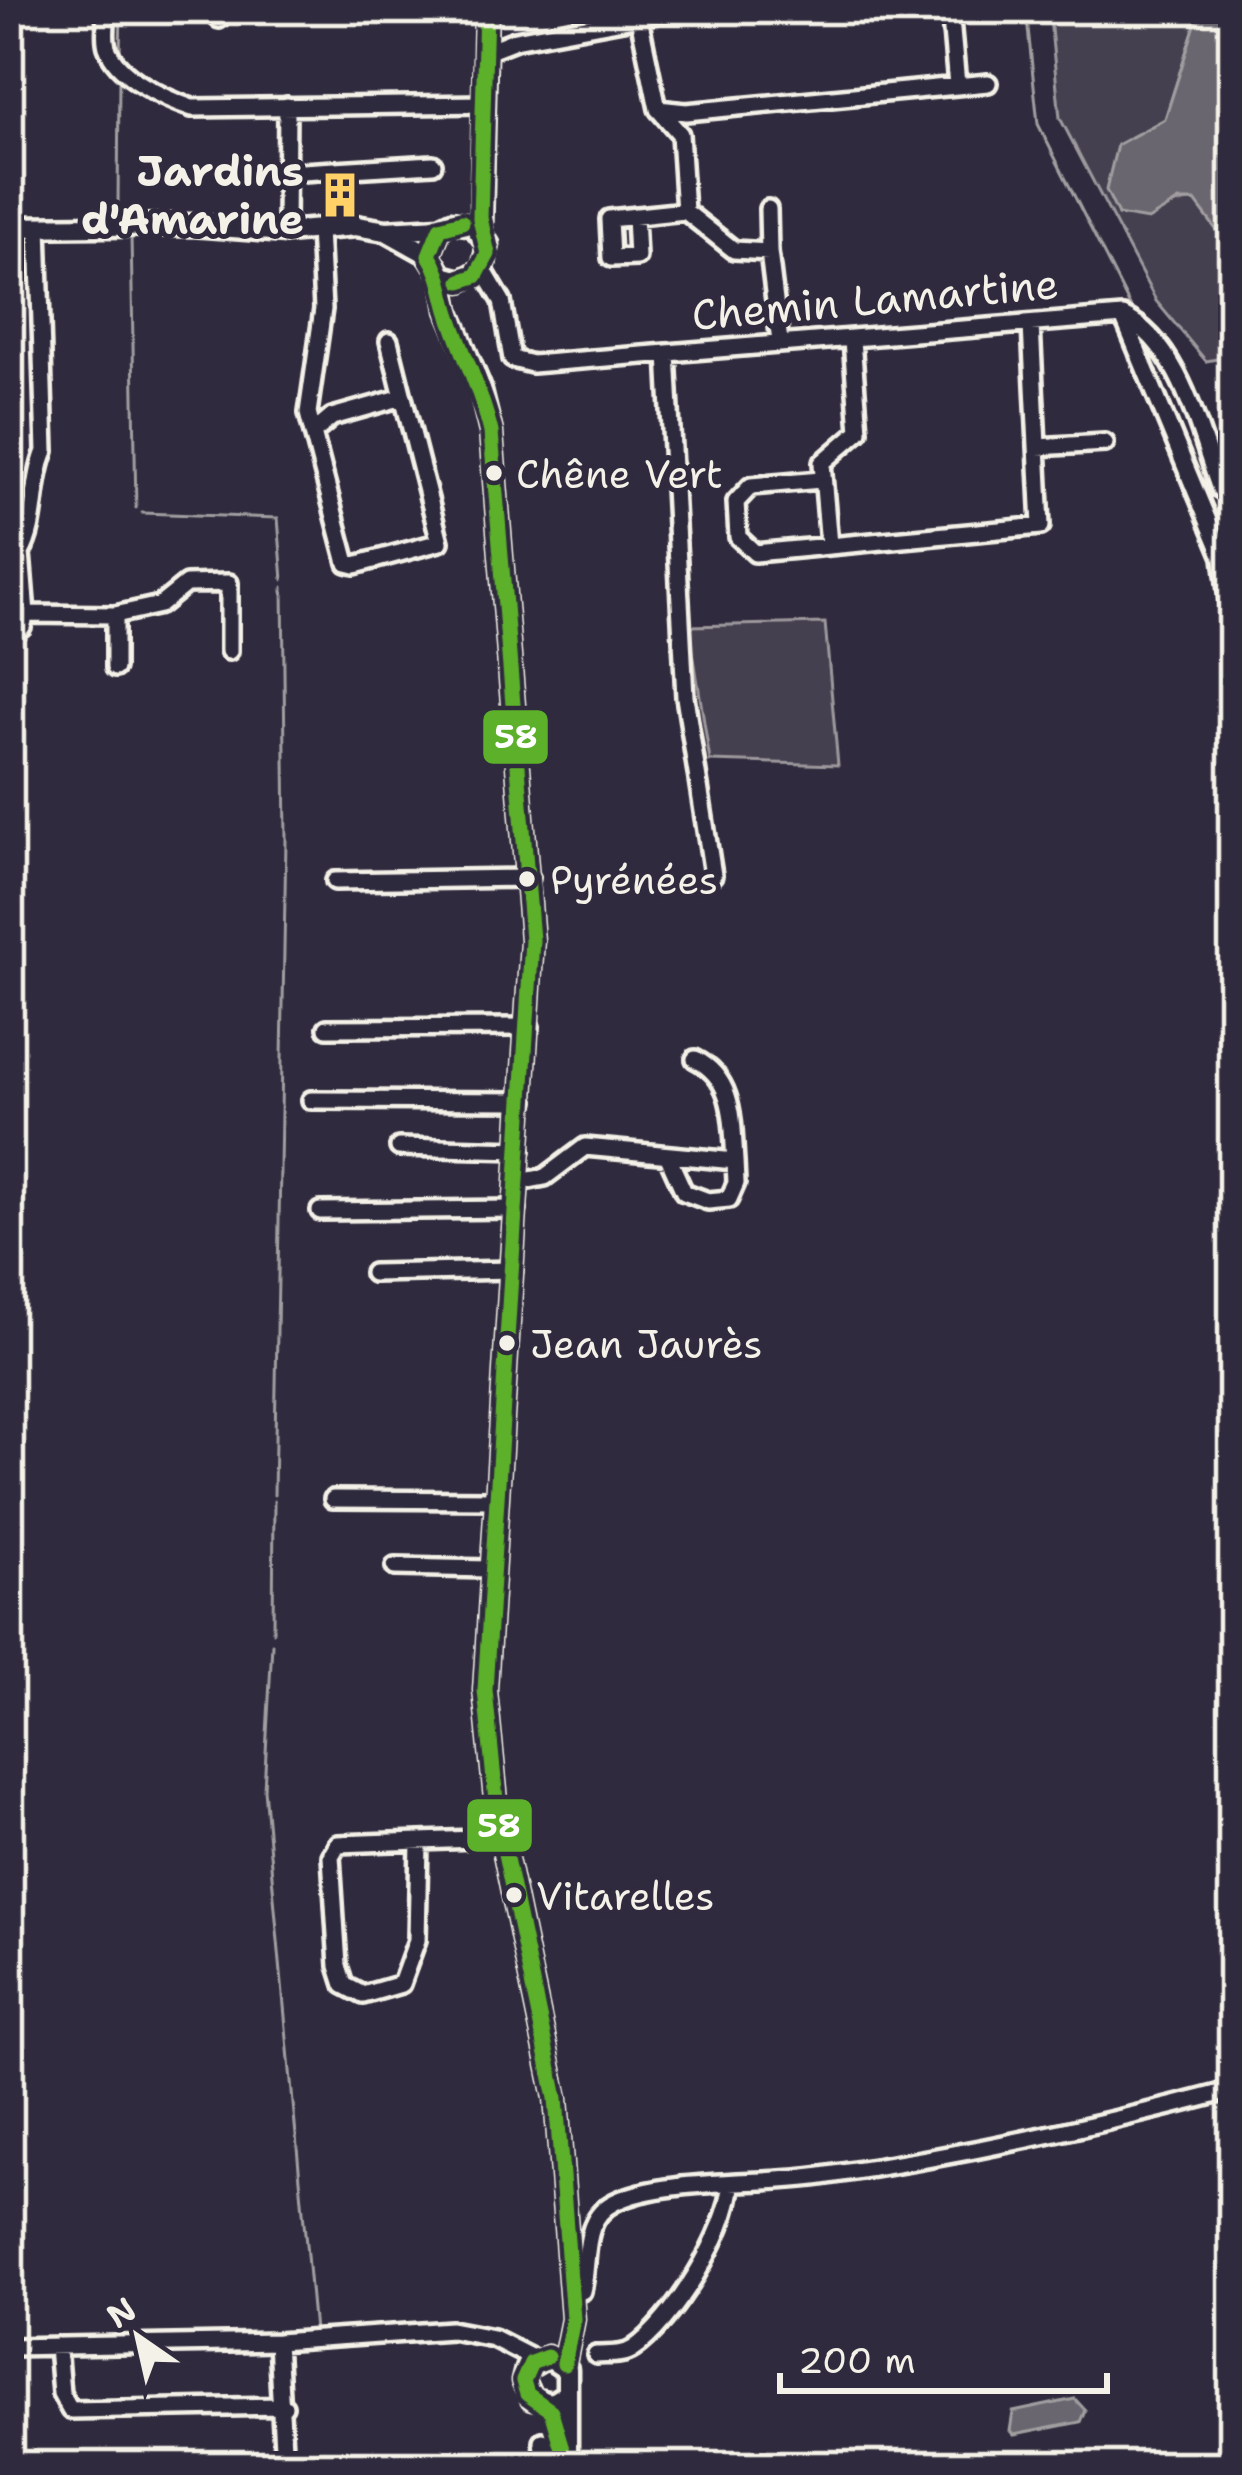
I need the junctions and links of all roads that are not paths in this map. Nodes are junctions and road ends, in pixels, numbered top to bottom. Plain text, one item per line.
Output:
1 (103, 9) edge
2 (682, 9) edge
3 (950, 9) edge
4 (486, 18) edge
5 (639, 18) junction
6 (515, 40) junction
7 (487, 51) junction
8 (988, 83) dead end
9 (957, 85) junction
10 (485, 104) junction
11 (287, 106) junction
12 (658, 109) junction
13 (433, 164) dead end
14 (286, 173) junction
15 (482, 186) junction
16 (768, 209) dead end
17 (685, 211) junction
18 (634, 216) dead end
19 (462, 222) junction
20 (38, 226) junction
21 (9, 227) edge
22 (440, 228) junction
23 (320, 229) junction
24 (386, 231) junction
25 (481, 231) junction
26 (286, 232) junction
27 (769, 252) junction
28 (429, 255) junction
29 (483, 268) junction
30 (451, 278) junction
31 (1123, 316) junction
32 (1031, 325) junction
33 (851, 340) junction
34 (389, 341) dead end
35 (780, 342) junction
36 (667, 353) junction
37 (403, 398) junction
38 (310, 400) junction
39 (332, 417) junction
40 (313, 433) junction
41 (1105, 443) dead end
42 (1037, 447) junction
43 (821, 479) junction
44 (1233, 496) edge
45 (829, 545) junction
46 (15, 551) edge
47 (26, 614) junction
48 (116, 615) junction
49 (9, 636) edge
50 (1233, 642) edge
51 (229, 651) dead end
52 (115, 668) dead end
53 (713, 875) dead end
54 (530, 878) junction
55 (334, 881) dead end
56 (530, 1027) junction
57 (327, 1028) dead end
58 (695, 1059) dead end
59 (311, 1100) dead end
60 (525, 1101) junction
61 (399, 1148) dead end
62 (521, 1150) junction
63 (668, 1157) junction
64 (735, 1161) junction
65 (519, 1182) junction
66 (517, 1209) junction
67 (320, 1211) dead end
68 (513, 1270) junction
69 (373, 1273) dead end
70 (333, 1499) dead end
71 (494, 1501) junction
72 (394, 1567) dead end
73 (489, 1568) junction
74 (502, 1838) junction
75 (419, 1842) junction
76 (1233, 2090) edge
77 (730, 2185) junction
78 (571, 2294) junction
79 (277, 2342) junction
80 (58, 2346) junction
81 (9, 2347) edge
82 (596, 2355) dead end
83 (543, 2364) junction
84 (565, 2395) junction
85 (544, 2404) junction
86 (284, 2406) junction
87 (542, 2441) dead end
88 (567, 2463) edge
89 (284, 2466) edge
90 (545, 2466) edge

1 - 11 street
2 - 5 street
3 - 9 street
4 - 6 street
4 - 7 main road
5 - 6 street
5 - 12 street
6 - 7 street
7 - 10 main road
8 - 9 street
9 - 12 street
10 - 11 street
10 - 15 main road
11 - 14 street
12 - 17 street
13 - 14 street
14 - 26 street
15 - 19 main road
15 - 25 main road
16 - 27 street
17 - 18 street
17 - 27 street
19 - 22 main road
19 - 25 main road
20 - 21 main road
20 - 26 main road
20 - 46 street
22 - 24 main road
22 - 28 main road
23 - 24 main road
23 - 26 main road
23 - 38 street
24 - 28 main road
25 - 29 main road
27 - 35 street
28 - 30 main road
29 - 30 main road
29 - 36 street, Chemin Lamartine
30 - 54 main road
31 - 32 street, Chemin Lamartine
31 - 44 street, Chemin Lamartine
31 - 50 street
32 - 33 street, Chemin Lamartine
32 - 42 street
33 - 35 street, Chemin Lamartine
33 - 43 street
34 - 37 street
35 - 36 street, Chemin Lamartine
36 - 53 street
37 - 39 street
37 - 40 street
38 - 39 street
38 - 40 street
39 - 40 street
41 - 42 street
42 - 45 street
43 - 45 street
43 - 45 street
46 - 47 street
47 - 48 street
47 - 49 street
48 - 51 street
48 - 52 street
54 - 55 street
54 - 56 main road
56 - 57 street
56 - 60 main road
58 - 64 street
59 - 60 street
60 - 62 main road
61 - 62 street
62 - 65 main road
63 - 64 street
63 - 64 street
63 - 65 street
65 - 66 main road
66 - 67 street
66 - 68 main road
68 - 69 street
68 - 71 main road
70 - 71 street
71 - 73 main road
72 - 73 street
73 - 74 main road
74 - 75 street
74 - 78 main road
75 - 75 street
76 - 77 street
77 - 78 street
77 - 82 street
78 - 83 main road
79 - 80 street
79 - 83 street
79 - 86 street
80 - 81 street
80 - 86 street
83 - 84 main road
83 - 85 main road
84 - 85 main road
84 - 88 main road
85 - 88 main road
86 - 89 street
87 - 90 street

